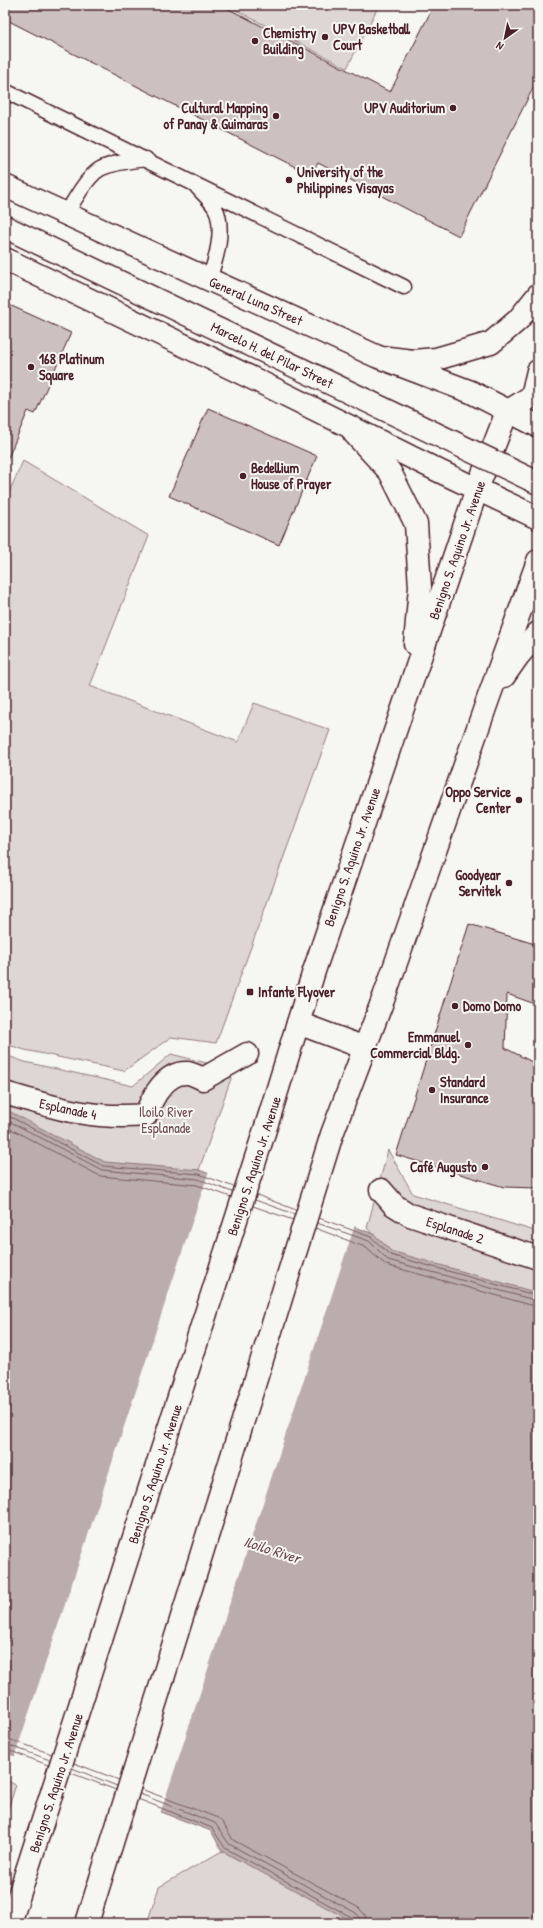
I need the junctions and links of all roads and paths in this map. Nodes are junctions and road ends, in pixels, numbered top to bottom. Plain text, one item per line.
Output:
1 (5, 91) edge
2 (146, 159) junction
3 (194, 184) junction
4 (5, 186) edge
5 (67, 214) junction
6 (5, 227) edge
7 (5, 259) edge
8 (209, 279) junction
9 (404, 287) dead end
10 (538, 295) edge
11 (376, 356) junction
12 (538, 371) edge
13 (507, 412) junction
14 (344, 422) junction
15 (538, 426) edge
16 (538, 483) edge
17 (478, 489) junction
18 (538, 518) edge
19 (538, 561) edge
20 (538, 633) edge
21 (413, 677) junction
22 (487, 702) junction
23 (298, 1023) junction
24 (365, 1048) junction
25 (247, 1054) dead end
26 (5, 1093) edge
27 (381, 1190) dead end
28 (538, 1258) edge
29 (10, 1923) edge
30 (87, 1923) edge

1 - 2 lane
2 - 3 lane
2 - 5 lane
3 - 8 lane
3 - 9 lane
4 - 5 main road, General Luna Street
5 - 8 main road, General Luna Street
6 - 16 main road, Marcelo H. del Pilar Street, bridge
7 - 14 main road
8 - 11 main road, General Luna Street
10 - 11 main road
11 - 13 main road, General Luna Street
12 - 13 main road
13 - 15 main road
13 - 17 main road, Benigno S. Aquino Jr. Avenue
14 - 17 main road
14 - 21 main road
17 - 18 main road
17 - 21 main road, Benigno S. Aquino Jr. Avenue
19 - 22 main road
20 - 22 main road
21 - 23 main road, Benigno S. Aquino Jr. Avenue
22 - 24 main road
23 - 24 main road
23 - 29 main road, Benigno S. Aquino Jr. Avenue
24 - 30 main road
25 - 26 main road, Esplanade 4
27 - 28 main road, Esplanade 2

